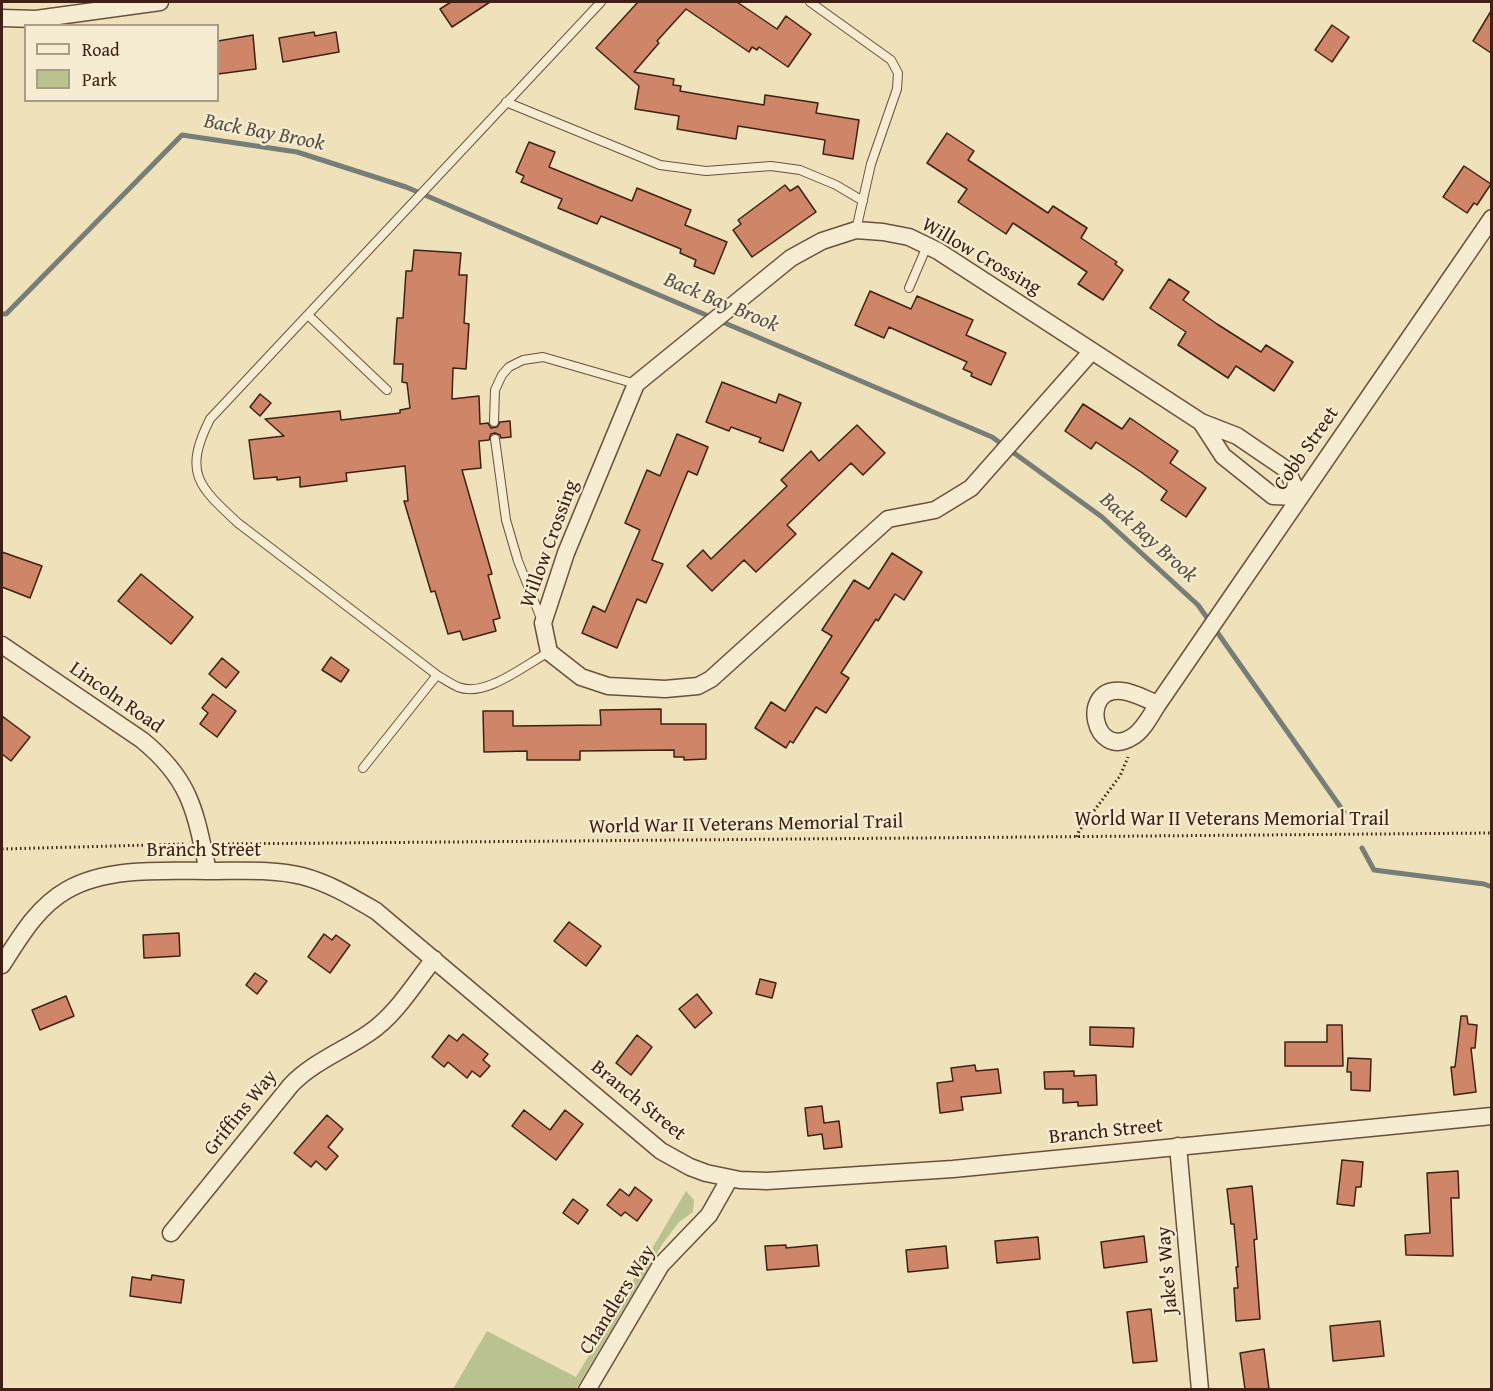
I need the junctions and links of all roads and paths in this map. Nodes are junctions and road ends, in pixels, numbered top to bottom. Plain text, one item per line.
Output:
1 (160, 2) edge
2 (601, 2) edge
3 (810, 2) edge
4 (2, 18) edge
5 (506, 102) junction
6 (863, 201) junction
7 (1491, 218) edge
8 (856, 230) junction
9 (927, 246) junction
10 (909, 288) dead end
11 (308, 315) junction
12 (1092, 351) junction
13 (636, 384) junction
14 (387, 390) dead end
15 (494, 422) dead end
16 (1201, 422) junction
17 (495, 439) dead end
18 (1299, 497) junction
19 (543, 623) junction
20 (2, 645) edge
21 (549, 652) junction
22 (437, 675) junction
23 (1158, 704) junction
24 (1138, 733) junction
25 (363, 768) dead end
26 (1491, 833) edge
27 (1077, 837) junction
28 (202, 844) junction
29 (2, 849) edge
30 (208, 871) junction
31 (434, 959) junction
32 (2, 965) edge
33 (1491, 1116) edge
34 (1178, 1146) junction
35 (730, 1178) junction
36 (171, 1233) dead end
37 (587, 1389) edge
38 (1200, 1389) edge

1 - 4 street
2 - 5 lane
3 - 6 lane
5 - 6 lane
5 - 11 lane
6 - 8 lane
7 - 18 street, Cobb Street
8 - 9 street, Willow Crossing
8 - 13 street, Willow Crossing
9 - 10 lane
9 - 12 street, Willow Crossing
11 - 14 lane
11 - 22 lane
12 - 16 street, Willow Crossing
12 - 21 street
13 - 15 lane
13 - 19 street, Willow Crossing
16 - 18 street, Willow Crossing
16 - 18 street, Willow Crossing
17 - 19 lane
18 - 23 street, Cobb Street
19 - 21 street, Willow Crossing
20 - 28 street, Lincoln Road
21 - 22 lane
22 - 25 lane
23 - 24 street, Cobb Street
23 - 24 street
24 - 27 path
26 - 27 path, World War II Veterans Memorial Trail
27 - 28 path, World War II Veterans Memorial Trail
28 - 29 path, World War II Veterans Memorial Trail
28 - 30 street, Lincoln Road
30 - 31 street, Branch Street
30 - 32 street, Branch Street
31 - 35 street, Branch Street
31 - 36 street, Griffins Way
33 - 34 street, Branch Street
34 - 35 street, Branch Street
34 - 38 street, Jake's Way
35 - 37 street, Chandlers Way

